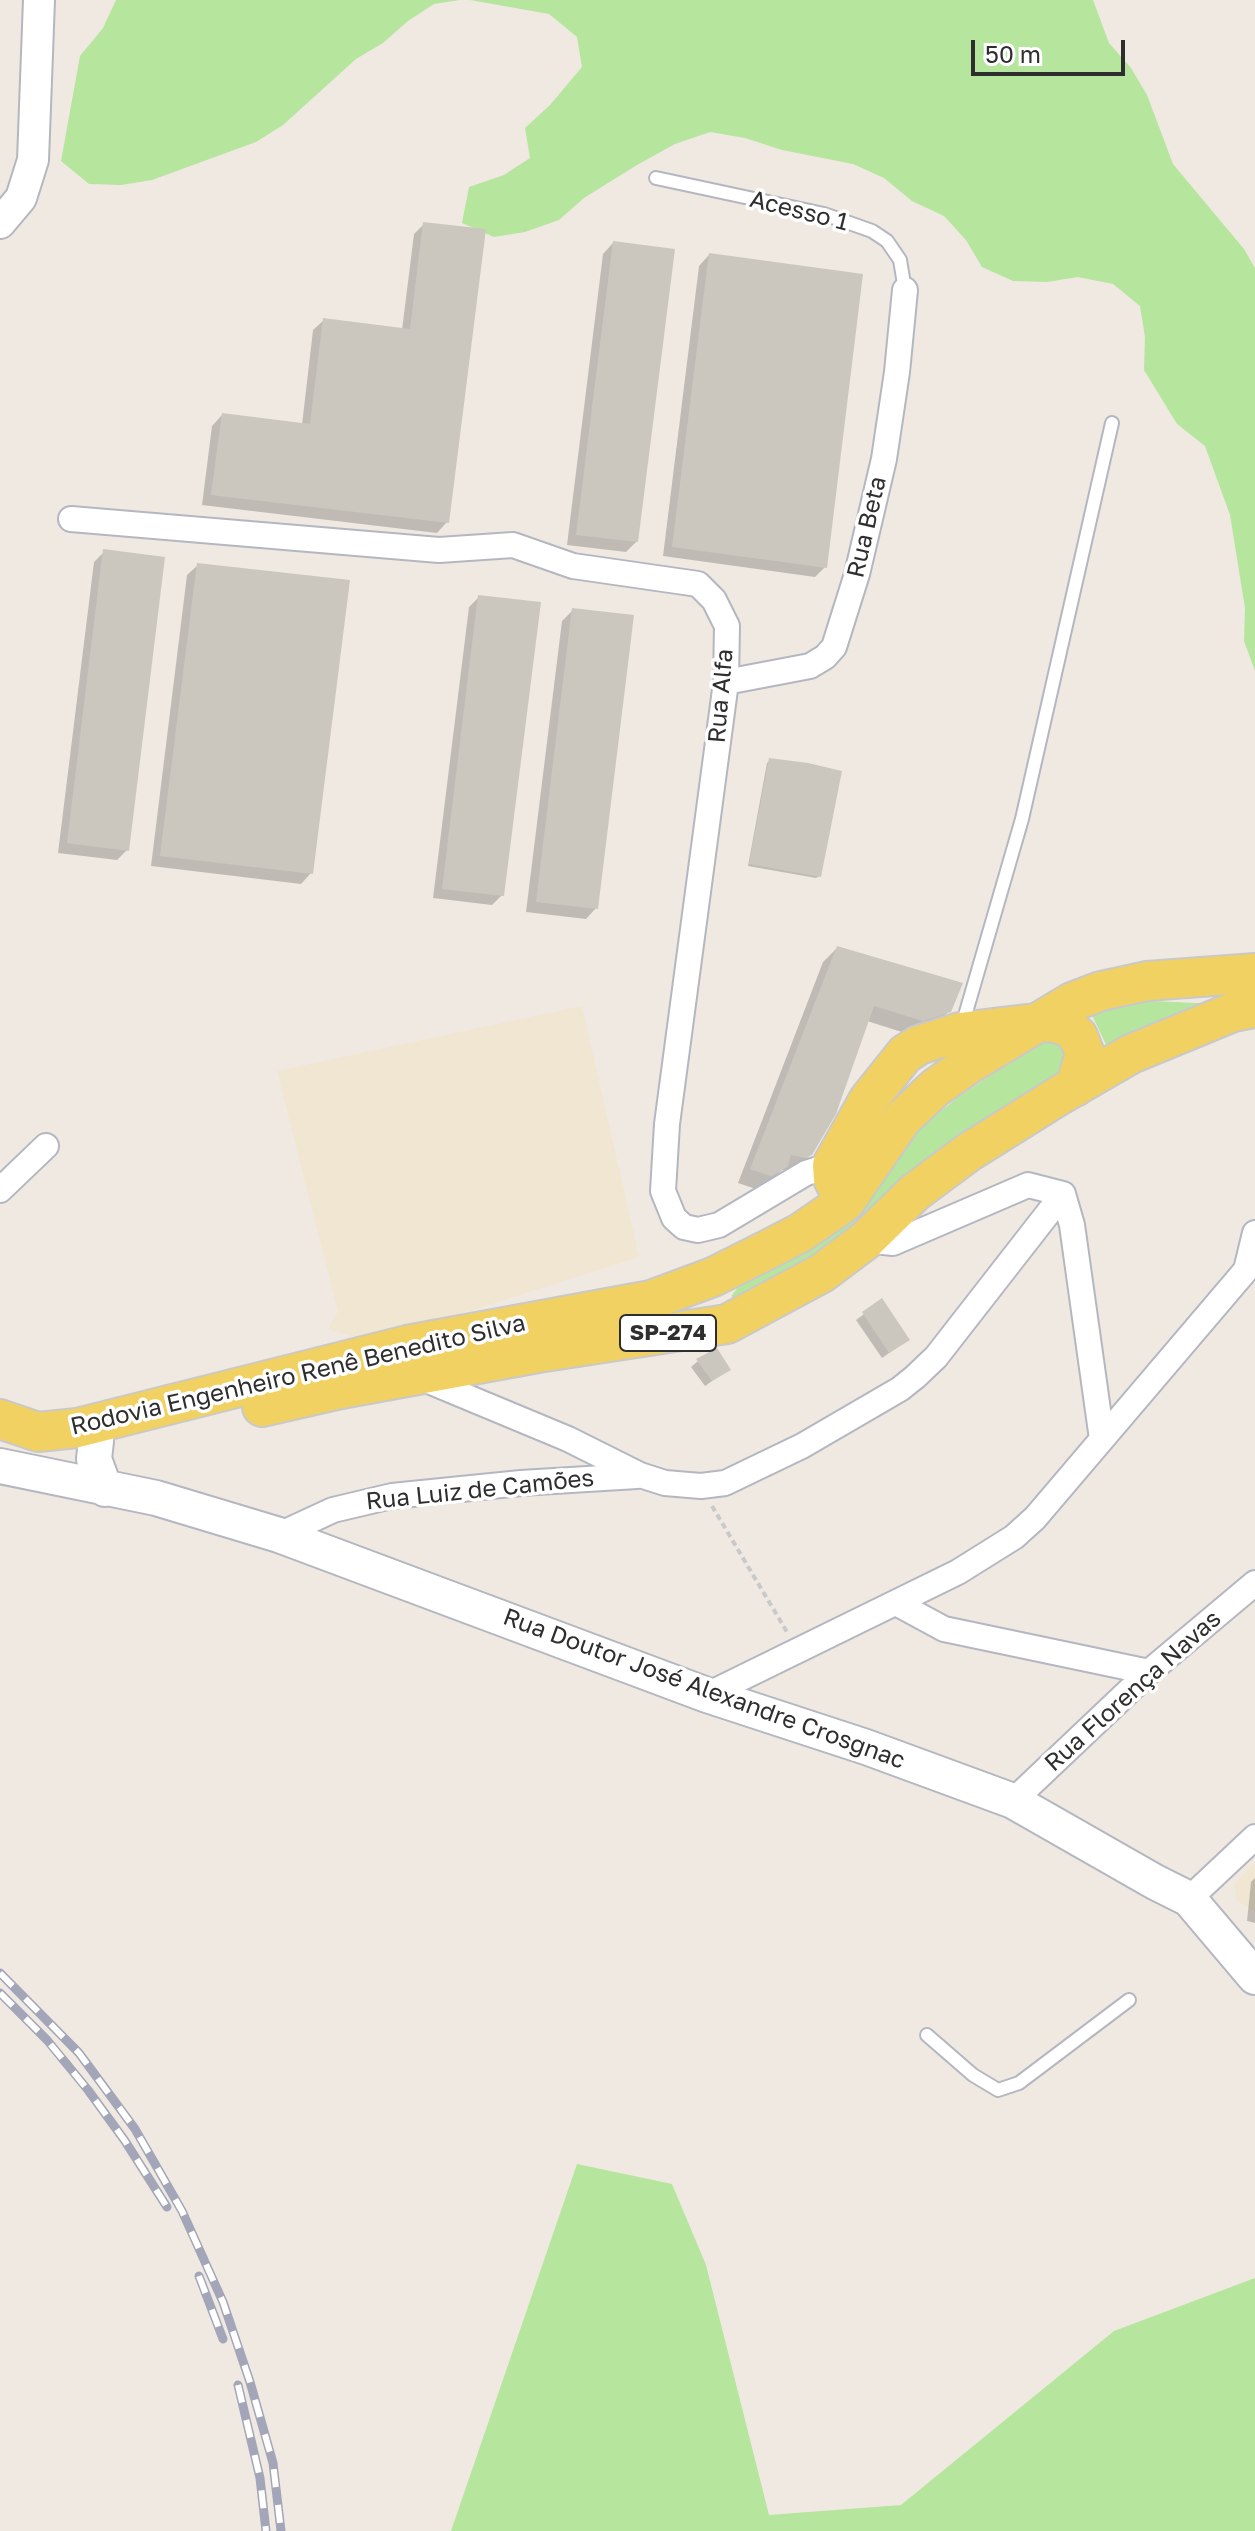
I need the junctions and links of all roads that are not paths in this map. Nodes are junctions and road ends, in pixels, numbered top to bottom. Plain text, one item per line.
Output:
1 (39, 0) edge
2 (656, 178) dead end
3 (0, 223) edge
4 (905, 290) joint
5 (1112, 423) dead end
6 (71, 519) dead end
7 (726, 682) junction
8 (1255, 973) edge
9 (1255, 1008) edge
10 (1043, 1022) junction
11 (960, 1032) junction
12 (882, 1083) junction
13 (1075, 1087) junction
14 (46, 1146) dead end
15 (878, 1154) junction
16 (832, 1165) junction
17 (0, 1190) edge
18 (1063, 1194) junction
19 (845, 1202) junction
20 (1255, 1233) edge
21 (866, 1240) junction
22 (1251, 1273) edge
23 (713, 1277) junction
24 (727, 1324) junction
25 (417, 1376) junction
26 (0, 1419) edge
27 (1102, 1439) junction
28 (96, 1441) junction
29 (0, 1446) edge
30 (0, 1466) edge
31 (640, 1475) junction
32 (105, 1489) junction
33 (279, 1535) junction
34 (1255, 1583) edge
35 (896, 1603) junction
36 (1149, 1672) junction
37 (707, 1695) junction
38 (1013, 1801) junction
39 (1255, 1837) edge
40 (1189, 1899) junction
41 (1255, 1977) edge
42 (1129, 2000) dead end
43 (927, 2035) dead end

1 - 3 street
2 - 4 lane, Acesso 1
4 - 7 street, Rua Beta
5 - 11 lane
6 - 7 street, Rua Alfa
7 - 16 street, Rua Alfa
8 - 10 main road, Rodovia Engenheiro Renê Benedito Silva / SP-274
9 - 13 main road, Rodovia Engenheiro Renê Benedito Silva / SP-274
10 - 11 main road
10 - 13 main road
10 - 15 main road, Rodovia Engenheiro Renê Benedito Silva / SP-274
11 - 12 main road
12 - 15 main road
12 - 16 main road
13 - 21 main road, Rodovia Engenheiro Renê Benedito Silva / SP-274
14 - 17 street
15 - 19 main road, Rodovia Engenheiro Renê Benedito Silva / SP-274
16 - 19 main road
18 - 21 street
18 - 27 street
18 - 31 street
19 - 23 main road, Rodovia Engenheiro Renê Benedito Silva / SP-274
20 - 22 street
21 - 24 main road, Rodovia Engenheiro Renê Benedito Silva / SP-274
22 - 27 street
23 - 24 main road
23 - 26 main road, Rodovia Engenheiro Renê Benedito Silva / SP-274
24 - 25 main road, Rodovia Engenheiro Renê Benedito Silva / SP-274
25 - 28 main road, Rodovia Engenheiro Renê Benedito Silva / SP-274
25 - 31 street
27 - 35 street
28 - 29 main road, Rodovia Engenheiro Renê Benedito Silva / SP-274
28 - 32 main road
30 - 32 main road, Rua Doutor José Alexandre Crosgnac
31 - 33 street, Rua Luiz de Camões
32 - 33 main road, Rua Doutor José Alexandre Crosgnac
33 - 37 main road, Rua Doutor José Alexandre Crosgnac
34 - 36 street, Rua Florença Navas
35 - 36 street
35 - 37 street
36 - 38 street, Rua Florença Navas
37 - 38 main road, Rua Doutor José Alexandre Crosgnac
38 - 40 main road, Rua Doutor José Alexandre Crosgnac
39 - 40 street
40 - 41 main road, Rua Doutor José Alexandre Crosgnac
42 - 43 lane

